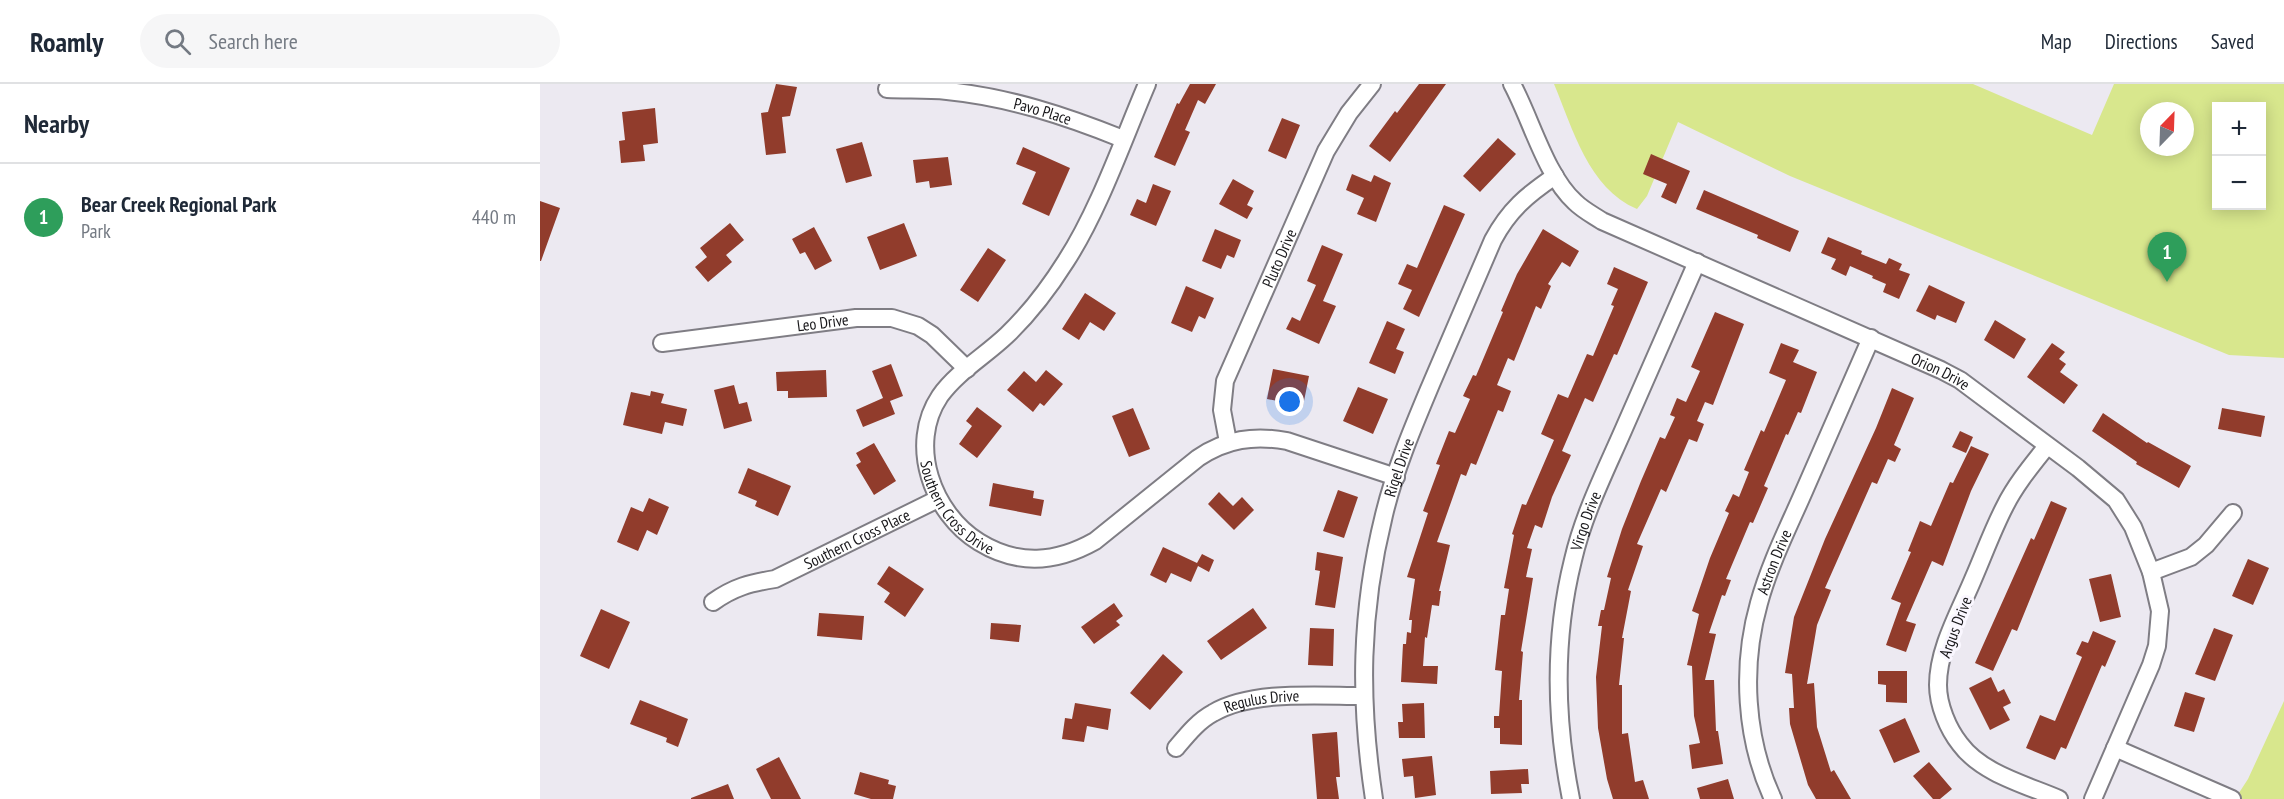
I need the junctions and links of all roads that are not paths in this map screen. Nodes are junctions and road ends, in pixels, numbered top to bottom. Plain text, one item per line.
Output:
1 (1148, 84) edge
2 (1372, 84) edge
3 (1512, 84) edge
4 (887, 89) dead end
5 (1123, 139) junction
6 (1555, 176) junction
7 (1697, 262) junction
8 (1871, 338) junction
9 (662, 343) dead end
10 (967, 369) junction
11 (1228, 442) junction
12 (2047, 446) junction
13 (1396, 477) junction
14 (938, 499) junction
15 (2232, 513) dead end
16 (2151, 572) junction
17 (713, 602) dead end
18 (1363, 696) junction
19 (1176, 748) dead end
20 (2115, 748) junction
21 (1374, 799) edge
22 (1572, 799) edge
23 (1773, 799) edge
24 (2059, 799) edge
25 (2093, 799) edge
26 (2232, 799) edge

1 - 5 street, Southern Cross Drive
2 - 11 street, Pluto Drive
3 - 6 street, Orion Drive
4 - 5 street, Pavo Place
5 - 10 street, Southern Cross Drive
6 - 7 street, Orion Drive
6 - 13 street, Rigel Drive
7 - 8 street, Orion Drive
7 - 22 street, Virgo Drive
8 - 12 street, Orion Drive
8 - 23 street, Astron Drive
9 - 10 street, Leo Drive
10 - 14 street, Southern Cross Drive
11 - 13 street, Southern Cross Drive
11 - 14 street, Southern Cross Drive
12 - 16 street, Orion Drive
12 - 24 street, Argus Drive
13 - 18 street, Rigel Drive
14 - 17 street, Southern Cross Place
15 - 16 street
16 - 20 street, Orion Drive
18 - 19 street, Regulus Drive
18 - 21 street, Rigel Drive
20 - 25 street, Orion Drive
20 - 26 street

